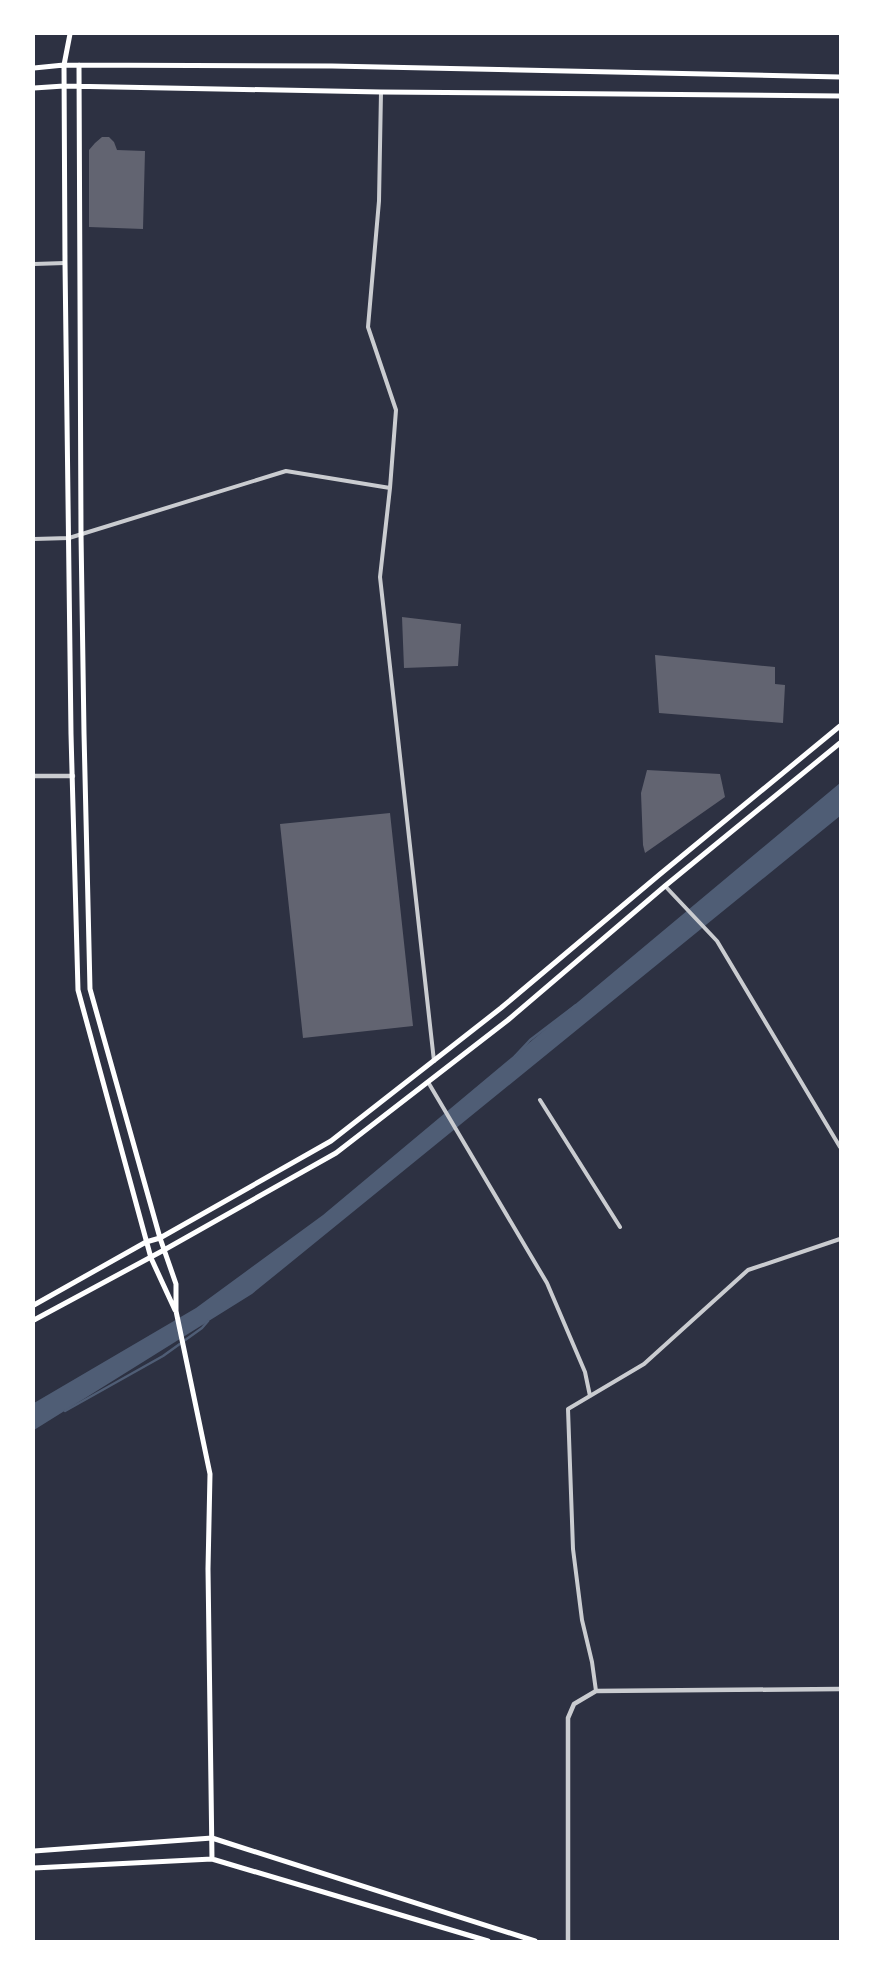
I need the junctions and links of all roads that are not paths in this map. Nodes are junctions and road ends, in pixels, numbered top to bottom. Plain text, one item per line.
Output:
1 (70, 34) edge
2 (64, 65) junction
3 (79, 65) junction
4 (34, 68) edge
5 (840, 77) edge
6 (64, 86) junction
7 (79, 86) junction
8 (34, 88) edge
9 (381, 92) junction
10 (840, 96) edge
11 (64, 263) junction
12 (34, 264) edge
13 (390, 488) junction
14 (81, 534) junction
15 (34, 538) edge
16 (68, 538) junction
17 (840, 726) edge
18 (840, 744) edge
19 (34, 776) edge
20 (73, 776) junction
21 (665, 886) junction
22 (434, 1061) junction
23 (428, 1082) junction
24 (540, 1100) dead end
25 (840, 1147) edge
26 (620, 1227) dead end
27 (160, 1238) junction
28 (840, 1240) edge
29 (146, 1242) junction
30 (164, 1250) junction
31 (150, 1258) junction
32 (34, 1305) edge
33 (176, 1311) junction
34 (34, 1320) edge
35 (590, 1396) junction
36 (840, 1689) edge
37 (596, 1691) junction
38 (212, 1838) junction
39 (34, 1851) edge
40 (212, 1859) junction
41 (34, 1868) edge
42 (488, 1941) edge
43 (535, 1941) edge
44 (568, 1941) edge

1 - 2 main road
2 - 3 main road
2 - 4 main road
2 - 6 main road
3 - 5 main road
3 - 7 main road
6 - 7 main road
6 - 8 main road
6 - 11 main road
7 - 9 main road
7 - 14 main road
9 - 10 main road
9 - 13 street
11 - 12 street
11 - 16 main road
13 - 14 street
13 - 22 street
14 - 16 street
14 - 27 main road
15 - 16 street
16 - 20 main road
17 - 22 main road
18 - 21 main road
19 - 20 street
20 - 29 main road
21 - 23 main road
21 - 25 street
22 - 27 main road
23 - 30 main road
23 - 35 street
24 - 26 street
27 - 29 main road
27 - 30 main road
28 - 35 street
29 - 31 main road
29 - 32 main road
30 - 31 main road
30 - 33 main road
31 - 33 main road
31 - 34 main road
33 - 38 main road
35 - 37 street
36 - 37 street
37 - 44 street
38 - 39 main road
38 - 40 main road
38 - 43 main road
40 - 41 main road
40 - 42 main road

